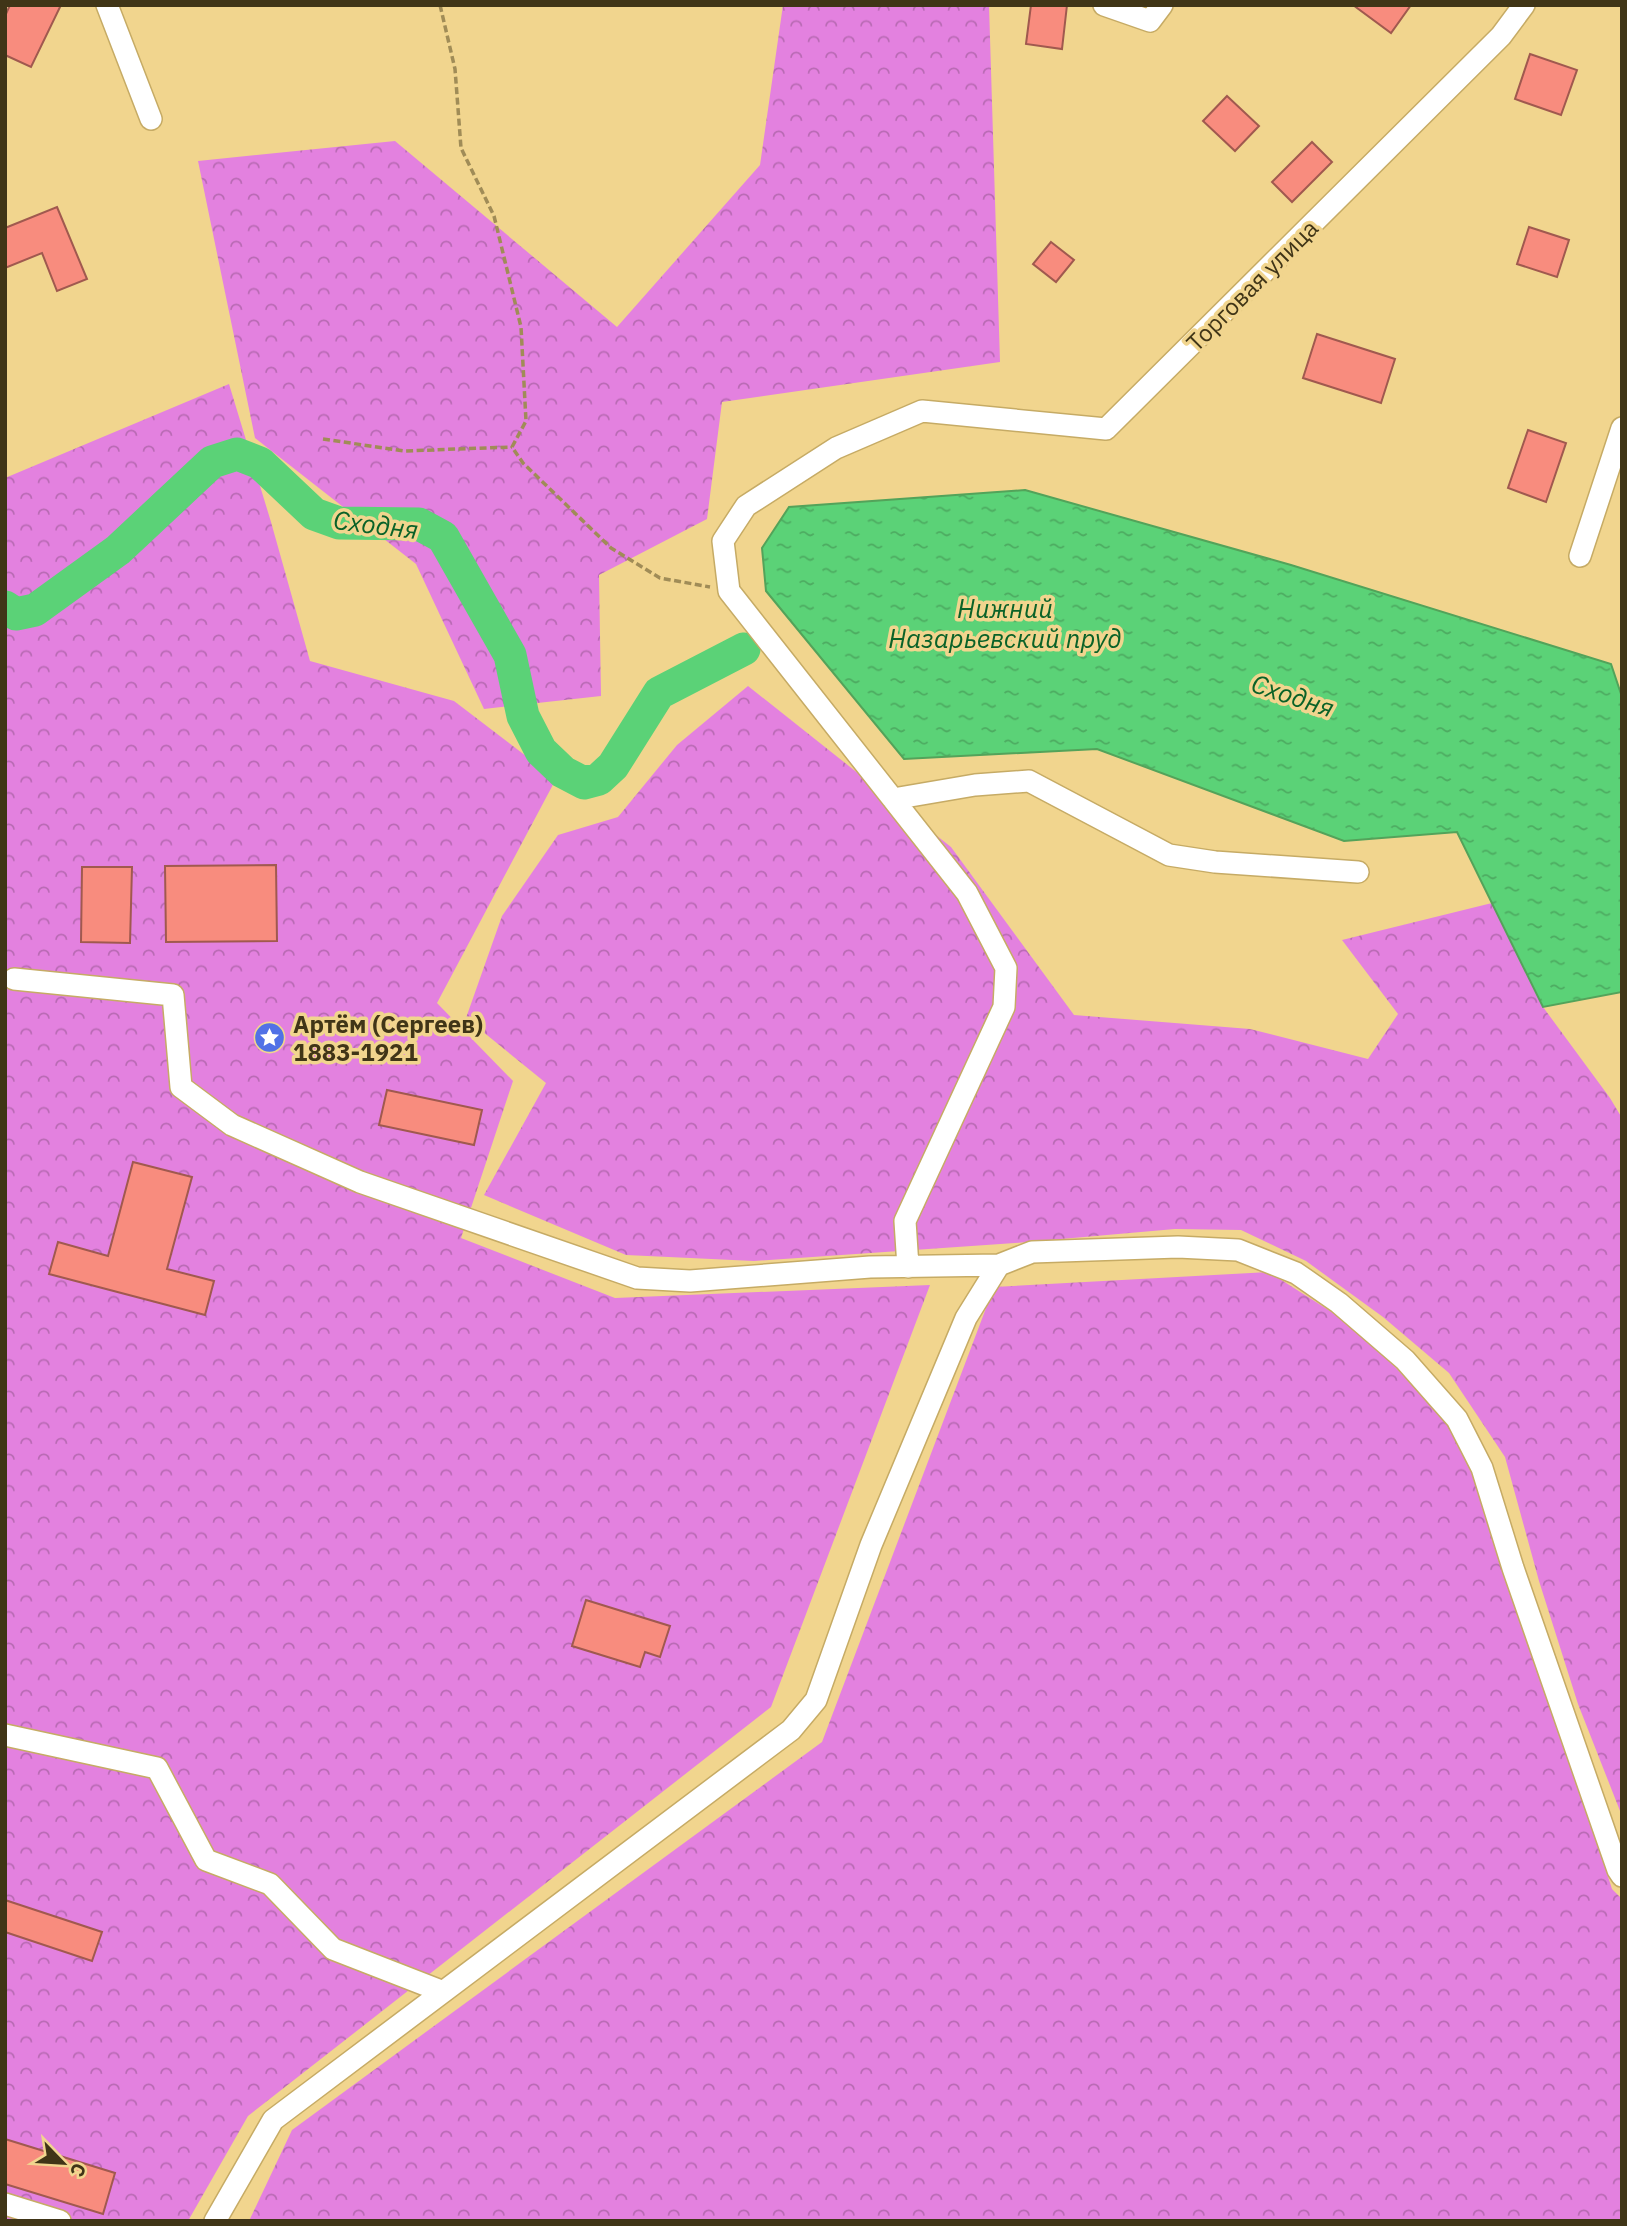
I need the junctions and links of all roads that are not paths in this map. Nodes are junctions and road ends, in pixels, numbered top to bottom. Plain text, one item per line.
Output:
1 (107, 5) edge
2 (1104, 5) edge
3 (1162, 5) edge
4 (1524, 5) edge
5 (151, 119) dead end
6 (1622, 428) edge
7 (1580, 556) dead end
8 (893, 799) junction
9 (1358, 872) dead end
10 (14, 979) dead end
11 (999, 1265) junction
12 (908, 1267) junction
13 (5, 1735) edge
14 (1622, 1876) edge
15 (441, 1992) junction
16 (5, 2204) edge
17 (60, 2221) edge
18 (215, 2221) edge

1 - 5 street
2 - 3 street
4 - 8 street, Торговая улица
6 - 7 street
8 - 9 street
8 - 12 street
10 - 12 street
11 - 12 street
11 - 14 street
11 - 15 street
13 - 15 street
15 - 18 street
16 - 17 street

